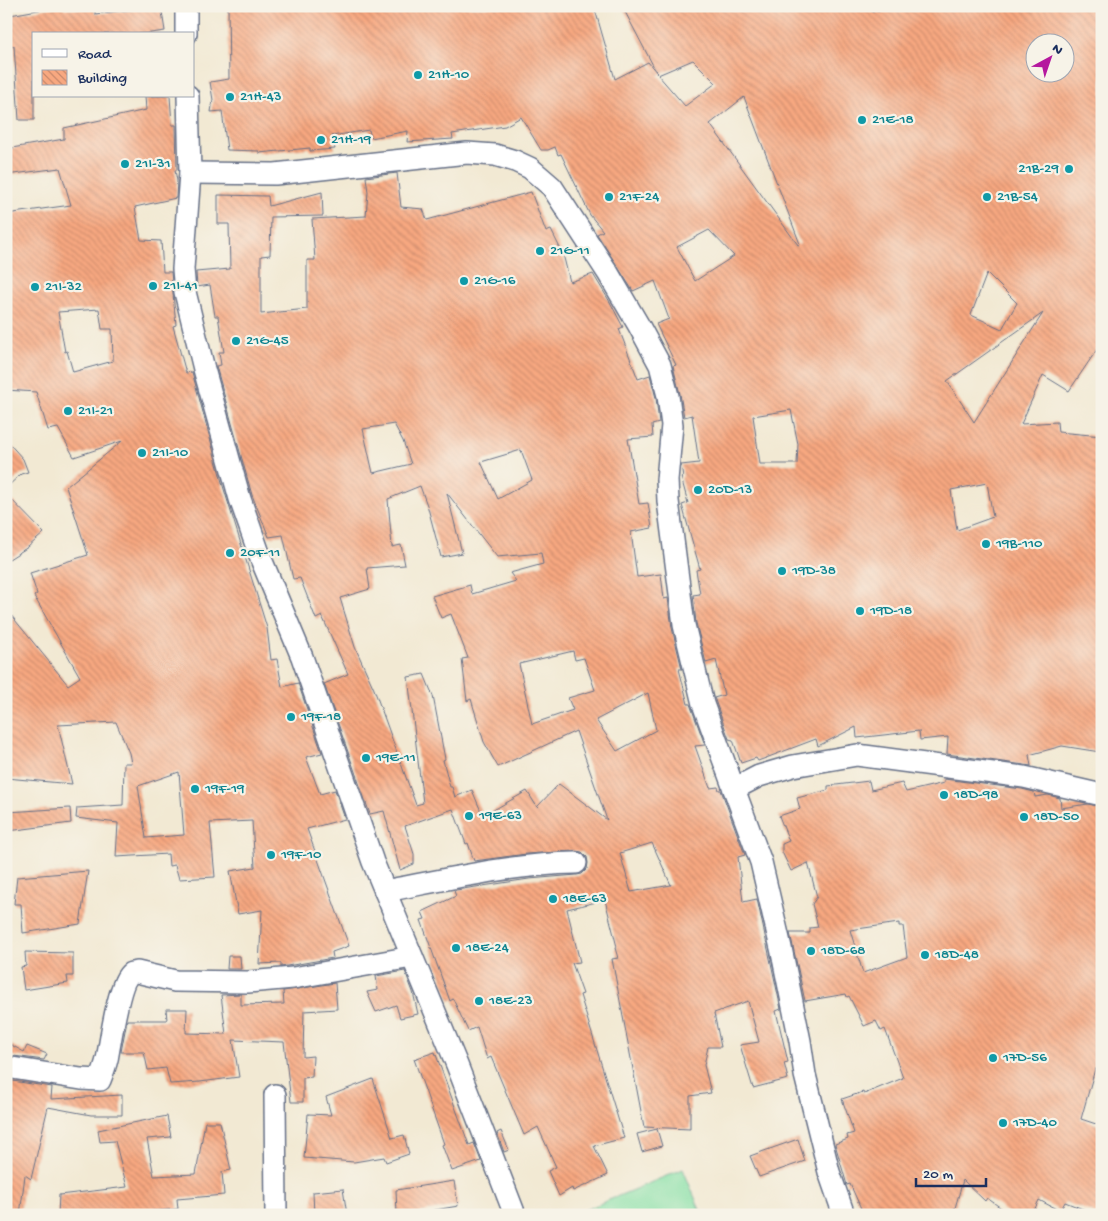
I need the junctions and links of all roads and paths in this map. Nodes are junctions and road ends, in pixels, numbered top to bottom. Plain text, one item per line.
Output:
1 (186, 6) edge
2 (186, 32) edge
3 (188, 98) edge
4 (190, 173) junction
5 (734, 789) junction
6 (1102, 795) edge
7 (576, 863) dead end
8 (385, 891) junction
9 (412, 957) junction
10 (6, 1067) edge
11 (275, 1095) dead end
12 (276, 1215) edge
13 (515, 1215) edge
14 (844, 1215) edge

1 - 2 street
3 - 4 street
4 - 5 street
4 - 8 street
5 - 6 street
5 - 14 street
7 - 8 street
8 - 9 street
9 - 10 street
9 - 13 street
11 - 12 street

